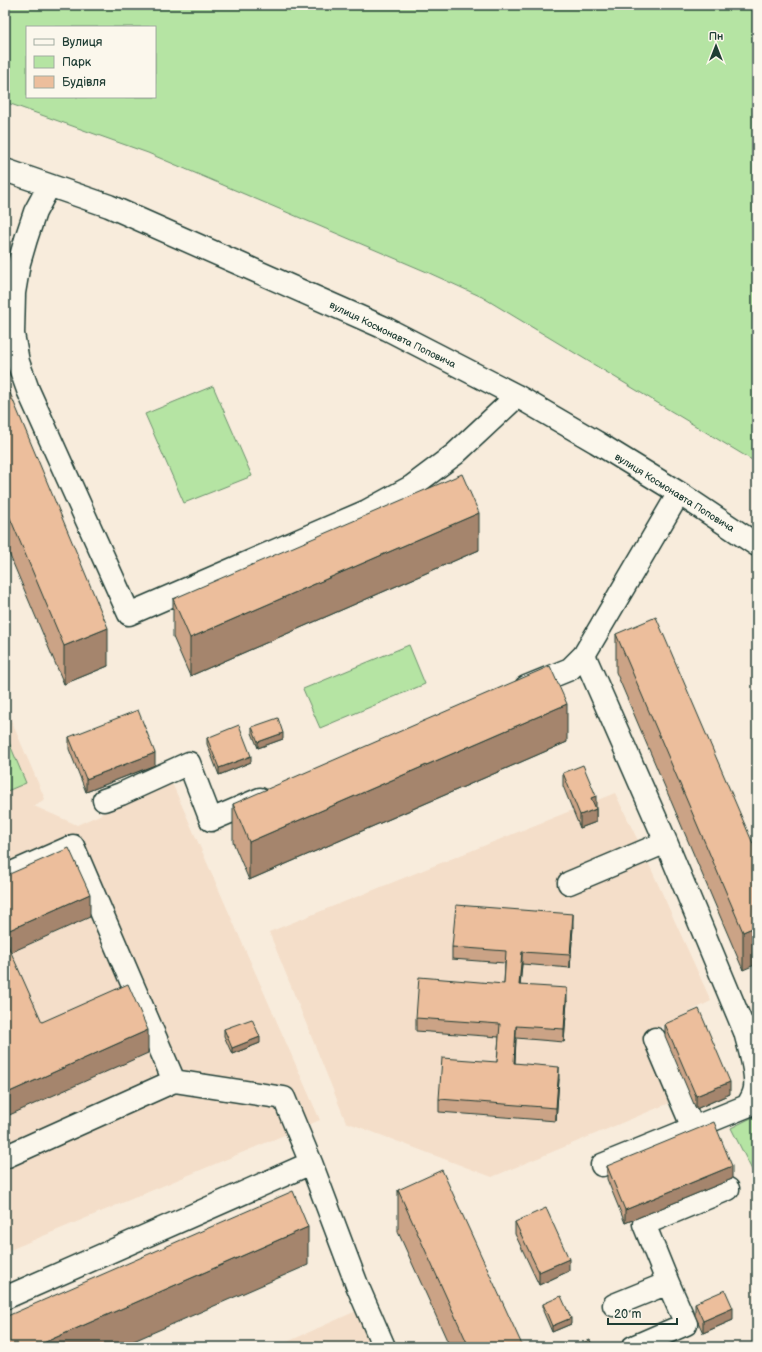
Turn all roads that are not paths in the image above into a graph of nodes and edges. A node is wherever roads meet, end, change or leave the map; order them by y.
1 (5, 170) edge
2 (49, 186) junction
3 (517, 396) junction
4 (679, 493) junction
5 (757, 545) edge
6 (584, 655) junction
7 (511, 694) edge
8 (277, 792) edge
9 (104, 800) dead end
10 (666, 842) junction
11 (5, 876) edge
12 (569, 883) dead end
13 (751, 1029) edge
14 (654, 1039) dead end
15 (174, 1081) junction
16 (693, 1128) junction
17 (5, 1157) edge
18 (311, 1163) junction
19 (602, 1165) dead end
20 (728, 1189) dead end
21 (668, 1283) junction
22 (5, 1298) edge
23 (614, 1305) dead end
24 (384, 1347) edge
25 (633, 1347) edge

1 - 2 street, вулиця Космонавта Поповича
2 - 3 street, вулиця Космонавта Поповича
2 - 3 street
3 - 4 street, вулиця Космонавта Поповича
4 - 5 street, вулиця Космонавта Поповича
4 - 6 street
6 - 7 street
6 - 10 street
8 - 9 street
10 - 12 street
10 - 13 street
11 - 15 street
13 - 16 street
14 - 16 street
15 - 17 street
15 - 18 street
16 - 19 street
18 - 22 street
18 - 24 street
20 - 21 street
21 - 23 street
21 - 25 street

